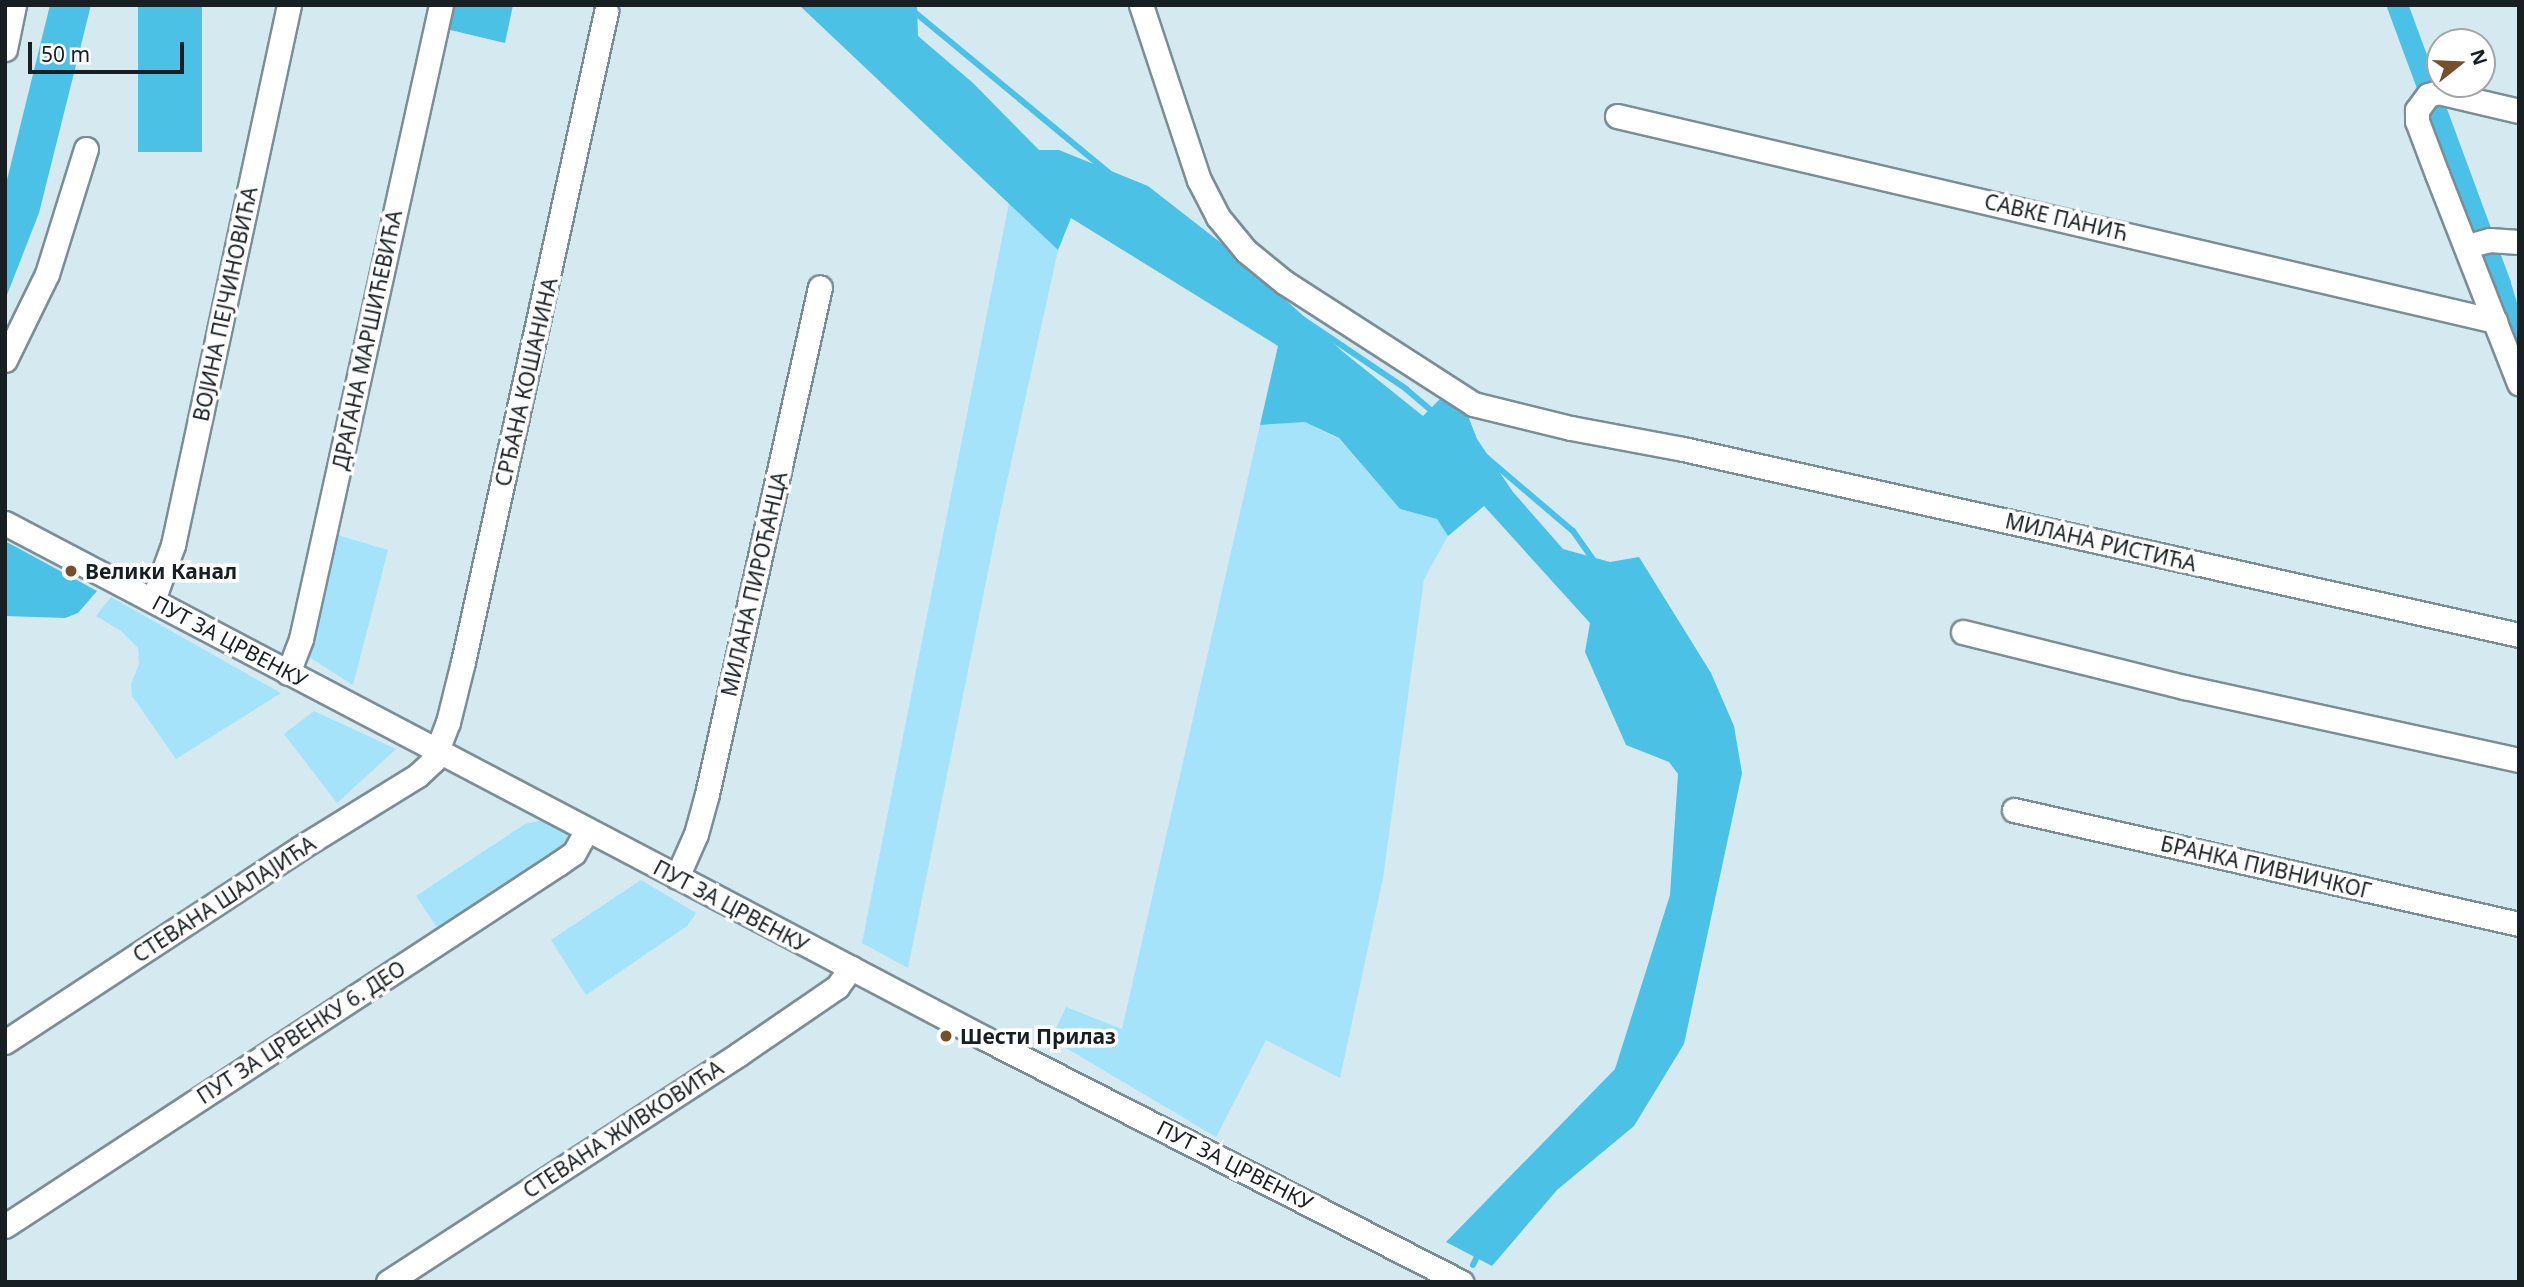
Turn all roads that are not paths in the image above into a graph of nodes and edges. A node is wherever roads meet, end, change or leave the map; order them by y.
1 (15, 5) edge
2 (289, 5) edge
3 (441, 5) edge
4 (1141, 5) edge
5 (606, 12) dead end
6 (5, 49) edge
7 (2519, 111) edge
8 (1617, 116) dead end
9 (86, 149) dead end
10 (2519, 242) edge
11 (2467, 246) junction
12 (820, 287) dead end
13 (2495, 321) junction
14 (2511, 341) edge
15 (5, 360) edge
16 (2519, 383) edge
17 (5, 523) edge
18 (153, 600) junction
19 (1963, 632) dead end
20 (2519, 635) edge
21 (288, 673) junction
22 (438, 751) junction
23 (2519, 760) edge
24 (2014, 810) dead end
25 (587, 830) junction
26 (677, 877) junction
27 (2519, 924) edge
28 (851, 968) junction
29 (5, 1042) edge
30 (5, 1226) edge
31 (388, 1282) edge
32 (1461, 1282) edge

1 - 6 street
2 - 18 street, ВОЈИНА ПЕЈЧИНОВИЋА
3 - 21 street, ДРАГАНА МАРШИЋЕВИЋА
4 - 20 street, МИЛАНА РИСТИЋА
5 - 22 street, СРЂАНА КОШАНИНА
7 - 11 street
8 - 13 street, САВКЕ ПАНИЋ
9 - 15 street
10 - 11 street
11 - 13 street
12 - 26 street, МИЛАНА ПИРОЋАНЦА
13 - 14 street
14 - 16 street
17 - 18 street, ПУТ ЗА ЦРВЕНКУ
18 - 21 street, ПУТ ЗА ЦРВЕНКУ
19 - 23 street
21 - 22 street, ПУТ ЗА ЦРВЕНКУ
22 - 25 street, ПУТ ЗА ЦРВЕНКУ
22 - 29 street, СТЕВАНА ШАЛАЈИЋА
24 - 27 street, БРАНКА ПИВНИЧКОГ
25 - 26 street, ПУТ ЗА ЦРВЕНКУ
25 - 30 street, ПУТ ЗА ЦРВЕНКУ 6. ДЕО
26 - 28 street, ПУТ ЗА ЦРВЕНКУ
28 - 31 street, СТЕВАНА ЖИВКОВИЋА
28 - 32 street, ПУТ ЗА ЦРВЕНКУ

